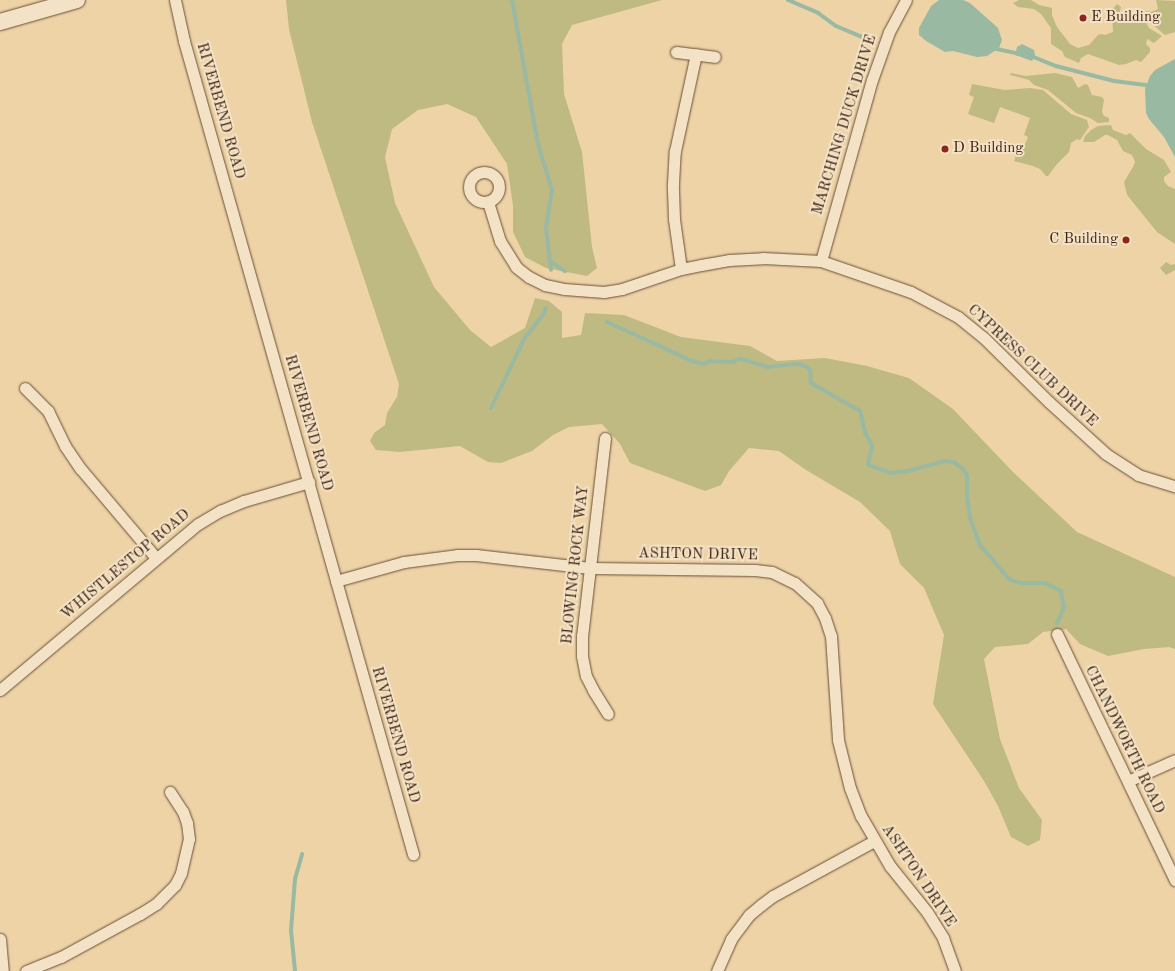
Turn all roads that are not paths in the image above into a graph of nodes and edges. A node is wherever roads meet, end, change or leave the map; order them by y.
1 (175, 0) edge
2 (906, 0) edge
3 (67, 1) edge
4 (0, 22) edge
5 (676, 52) dead end
6 (696, 54) junction
7 (715, 56) dead end
8 (488, 202) dead end
9 (821, 261) junction
10 (681, 269) junction
11 (25, 388) dead end
12 (605, 438) dead end
13 (309, 482) junction
14 (1175, 486) edge
15 (156, 558) junction
16 (590, 568) junction
17 (336, 581) junction
18 (1057, 634) dead end
19 (0, 690) edge
20 (608, 714) dead end
21 (1175, 760) edge
22 (1128, 781) junction
23 (170, 792) dead end
24 (874, 841) junction
25 (413, 854) dead end
26 (1175, 880) edge
27 (0, 939) edge
28 (3, 971) edge
29 (26, 971) edge
30 (717, 971) edge
31 (955, 971) edge

1 - 13 street, RIVERBEND ROAD
2 - 9 street, MARCHING DUCK DRIVE
3 - 4 main road
5 - 6 street
6 - 7 street
6 - 10 street
8 - 10 street, CYPRESS CLUB DRIVE
9 - 10 street, CYPRESS CLUB DRIVE
9 - 14 street, CYPRESS CLUB DRIVE
11 - 15 street
12 - 16 street, BLOWING ROCK WAY
13 - 15 street, WHISTLESTOP ROAD
13 - 17 street, RIVERBEND ROAD
15 - 19 street, WHISTLESTOP ROAD
16 - 17 street, ASHTON DRIVE
16 - 20 street, BLOWING ROCK WAY
16 - 24 street, ASHTON DRIVE
17 - 25 street, RIVERBEND ROAD
18 - 22 street, CHANDWORTH ROAD
21 - 22 street
22 - 26 street, CHANDWORTH ROAD
23 - 29 street
24 - 30 street
24 - 31 street, ASHTON DRIVE
27 - 28 street

